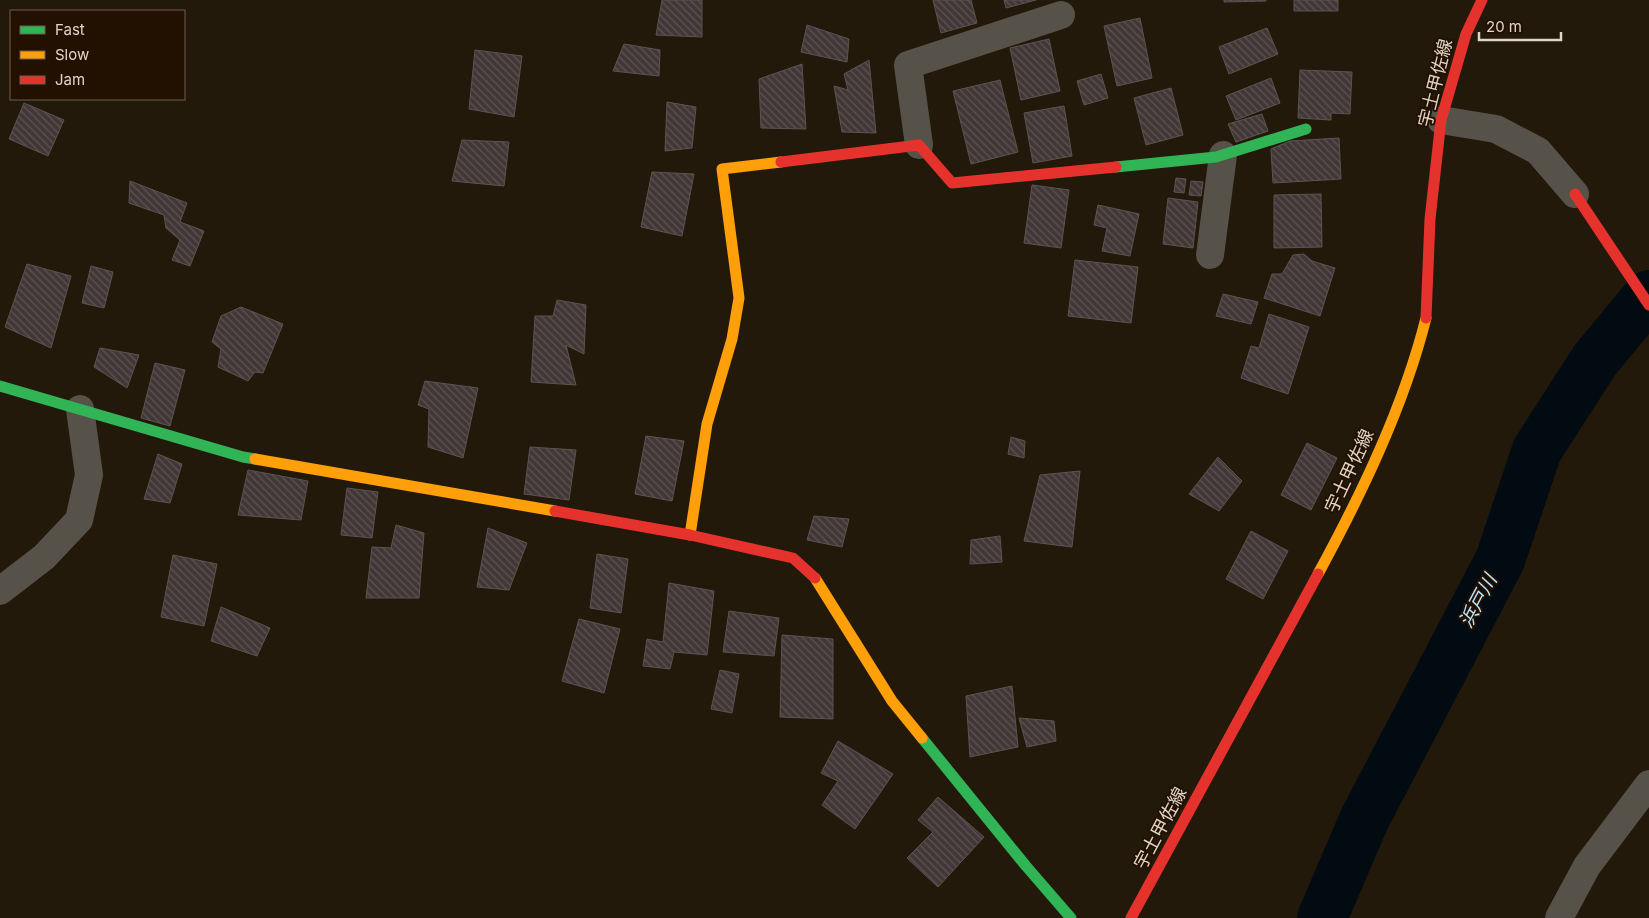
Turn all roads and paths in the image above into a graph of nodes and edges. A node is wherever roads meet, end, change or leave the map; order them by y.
1 (1482, 0) edge
2 (1061, 14) dead end
3 (1441, 120) junction
4 (1306, 129) dead end
5 (919, 145) junction
6 (1223, 155) junction
7 (1575, 194) joint
8 (1210, 255) dead end
9 (1649, 305) edge
10 (0, 386) edge
11 (80, 409) junction
12 (690, 535) junction
13 (0, 591) edge
14 (1649, 784) edge
15 (1070, 918) edge
16 (1130, 918) edge
17 (1559, 918) edge

1 - 3 street, 宇土甲佐線
2 - 5 street
3 - 7 street
3 - 16 street, 宇土甲佐線
4 - 6 street
5 - 6 street
5 - 12 street
6 - 8 street
7 - 9 street
10 - 11 street
11 - 12 street
11 - 13 street
12 - 15 street
14 - 17 street

